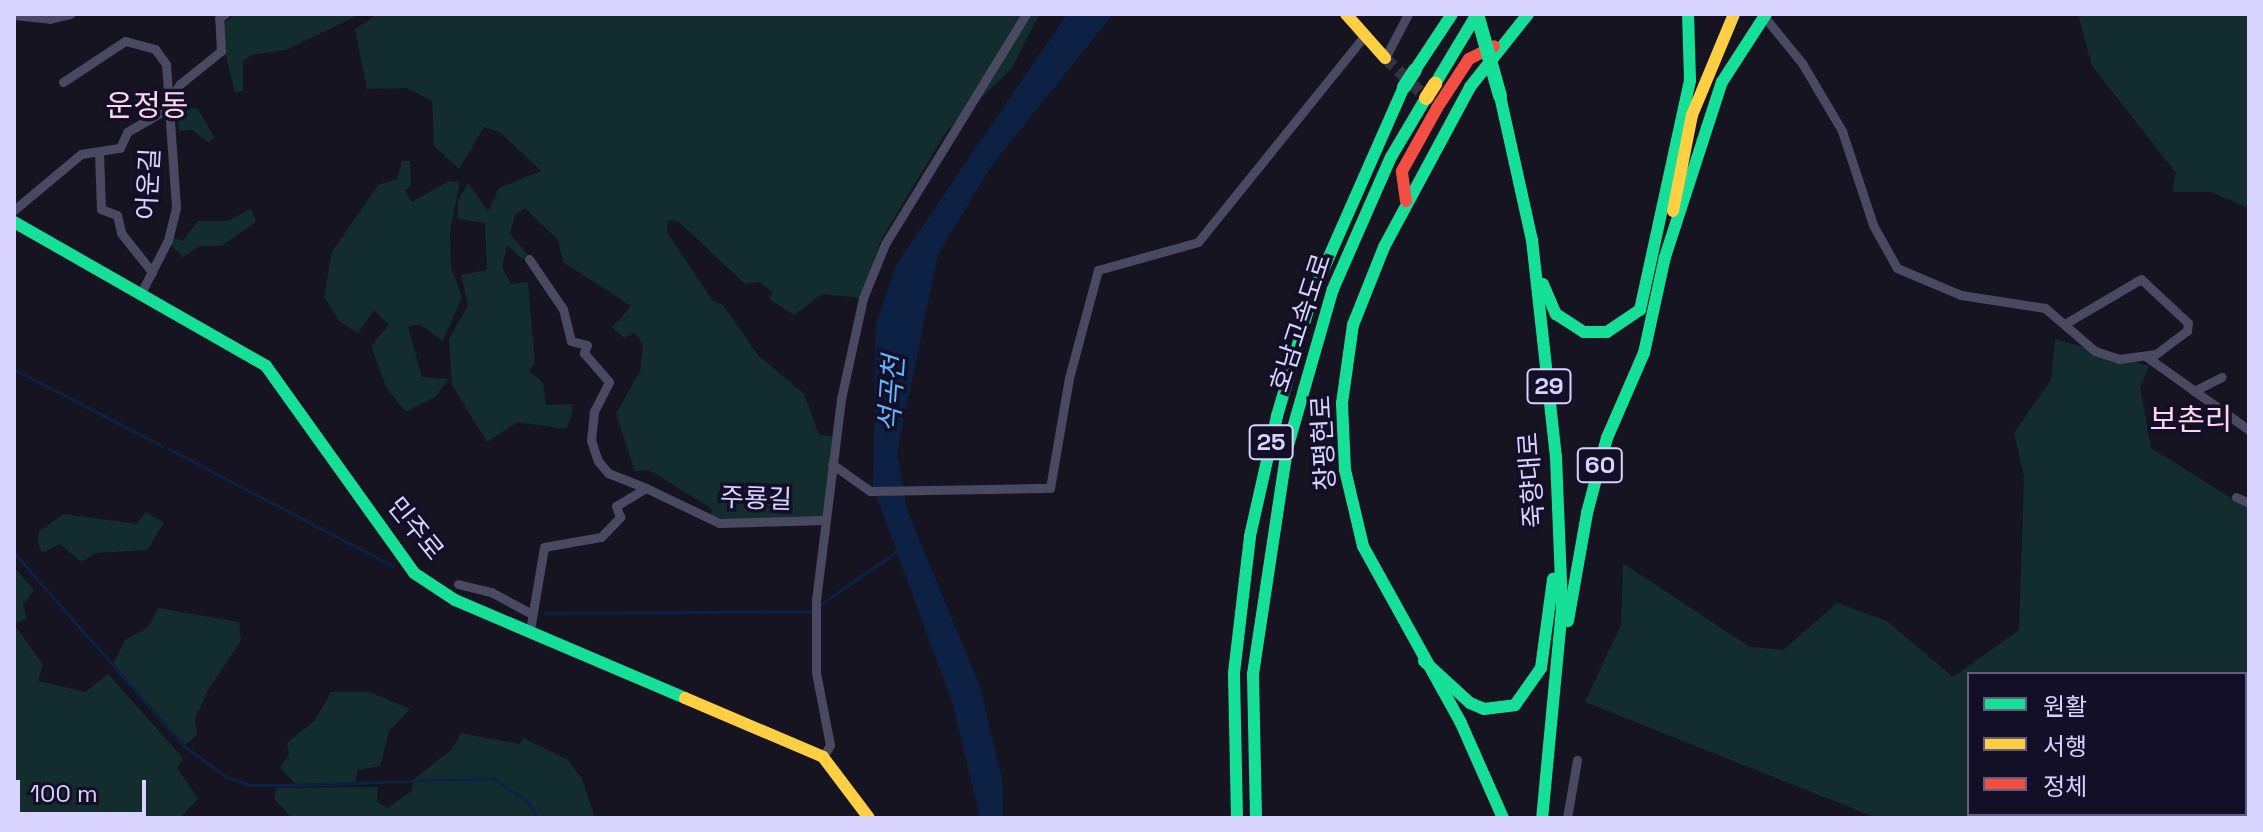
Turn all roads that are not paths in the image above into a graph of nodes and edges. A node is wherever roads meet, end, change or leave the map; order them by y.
1 (70, 14) edge
2 (225, 14) edge
3 (1026, 14) edge
4 (1346, 14) edge
5 (1408, 14) edge
6 (1452, 14) edge
7 (1528, 14) edge
8 (1688, 14) edge
9 (1734, 14) edge
10 (1765, 14) edge
11 (14, 15) edge
12 (1476, 18) edge
13 (1365, 35) junction
14 (1385, 58) joint
15 (63, 82) dead end
16 (172, 95) junction
17 (99, 152) junction
18 (14, 210) edge
19 (14, 222) edge
20 (1532, 240) junction
21 (1665, 257) junction
22 (529, 259) dead end
23 (152, 272) junction
24 (141, 293) junction
25 (2066, 323) junction
26 (2147, 357) junction
27 (2222, 377) dead end
28 (2194, 391) junction
29 (2249, 430) edge
30 (832, 464) junction
31 (646, 488) junction
32 (2236, 497) dead end
33 (2249, 503) edge
34 (825, 520) junction
35 (1559, 531) junction
36 (458, 584) dead end
37 (532, 614) junction
38 (530, 630) junction
39 (1424, 661) junction
40 (1558, 680) junction
41 (823, 757) junction
42 (1577, 760) dead end
43 (869, 818) edge
44 (1237, 818) edge
45 (1256, 818) edge
46 (1503, 818) edge
47 (1542, 818) edge
48 (1567, 818) edge

1 - 11 street
2 - 16 street
3 - 30 street
4 - 13 main road
5 - 14 street
6 - 44 main road, 호남고속도로 / 25, bridge
7 - 39 main road, 창평현로
8 - 20 main road
9 - 21 main road, 60
10 - 21 main road
10 - 25 street
12 - 20 main road, 죽향대로 / 29, bridge
12 - 45 main road, 호남고속도로 / 25, bridge
13 - 14 main road
13 - 30 street
15 - 16 street, 어운길
16 - 17 street
16 - 23 street, 어운길
17 - 18 street
17 - 23 street, 어운길
19 - 24 main road, 민주로
20 - 35 main road, 죽향대로 / 29
21 - 40 main road, 60
22 - 31 street, 주룡길
23 - 24 street, 어운길
24 - 38 main road, 민주로
25 - 26 street
25 - 26 street
26 - 28 street
27 - 28 street
28 - 29 street
30 - 34 street
31 - 34 street, 주룡길
31 - 37 street
32 - 33 street
34 - 41 street
35 - 39 main road
35 - 40 main road, 죽향대로 / 29
36 - 37 street
37 - 38 street
38 - 41 main road, 민주로
39 - 46 main road, 창평현로
40 - 47 main road, 죽향대로 / 29
41 - 43 main road, 민주로
42 - 48 street

